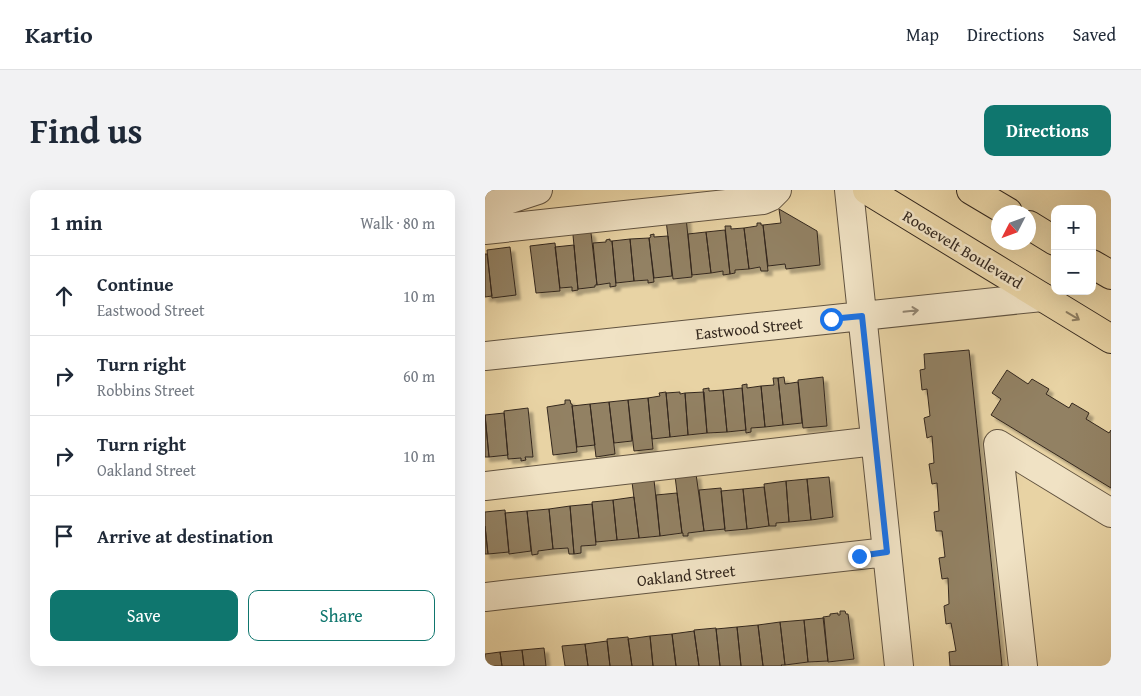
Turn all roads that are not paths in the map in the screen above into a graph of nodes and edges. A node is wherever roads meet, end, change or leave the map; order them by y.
1 (538, 190) edge
2 (777, 190) edge
3 (849, 190) edge
4 (867, 190) edge
5 (971, 190) edge
6 (485, 202) edge
7 (996, 205) edge
8 (1036, 229) edge
9 (485, 230) edge
10 (1051, 239) edge
11 (1096, 266) edge
12 (1111, 275) edge
13 (1042, 297) junction
14 (862, 316) junction
15 (1111, 339) edge
16 (485, 356) edge
17 (875, 442) junction
18 (485, 486) edge
19 (1111, 514) edge
20 (887, 552) junction
21 (485, 597) edge
22 (899, 666) edge
23 (1023, 666) edge

1 - 6 street
2 - 9 street
3 - 14 street
4 - 13 highway, Roosevelt Boulevard
5 - 7 highway
8 - 10 highway
11 - 12 highway
14 -> 13 street, Eastwood Street
13 -> 15 highway, Roosevelt Boulevard
14 - 16 street, Eastwood Street
14 - 17 street
17 - 18 street
17 - 20 street
19 - 23 street
20 - 21 street, Oakland Street
20 - 22 street

